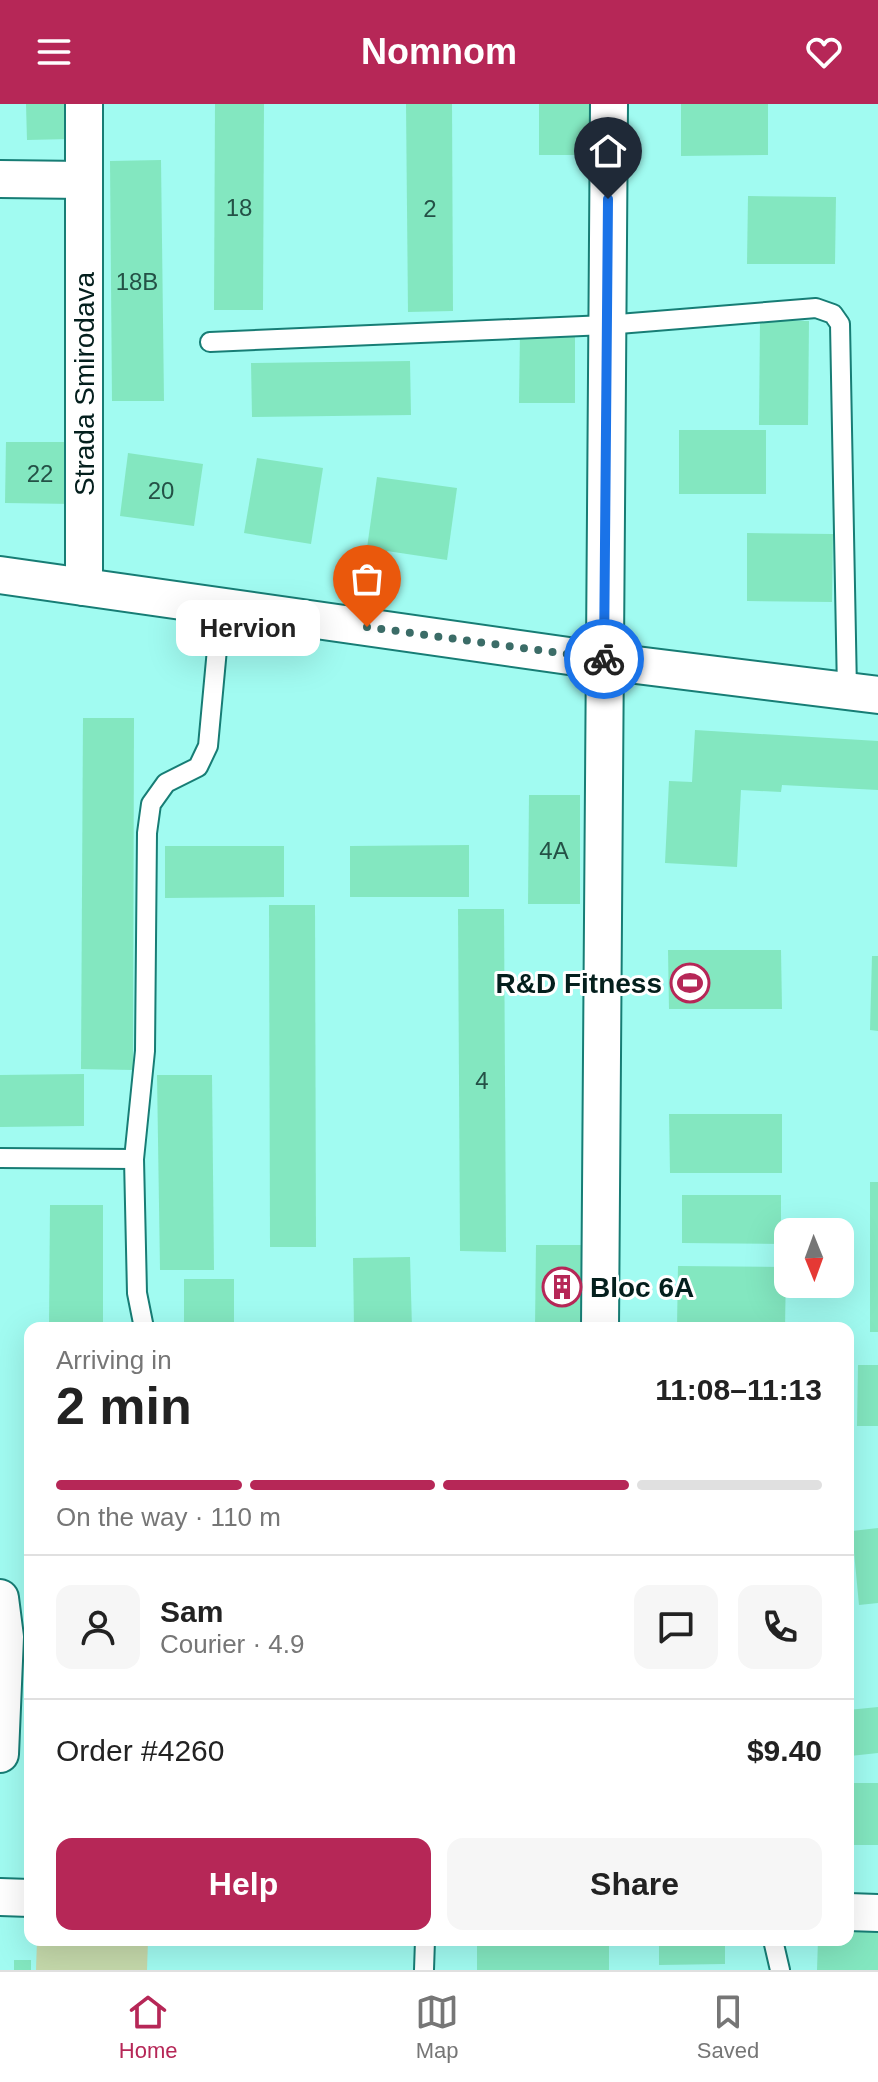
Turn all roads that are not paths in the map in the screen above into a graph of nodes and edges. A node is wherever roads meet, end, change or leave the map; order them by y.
1 (84, 104) edge
2 (609, 104) edge
3 (0, 179) edge
4 (84, 180) junction
5 (606, 325) junction
6 (210, 342) dead end
7 (0, 575) edge
8 (84, 587) junction
9 (221, 606) junction
10 (604, 661) junction
11 (862, 693) edge
12 (0, 1158) edge
13 (134, 1159) junction
14 (143, 1322) edge
15 (600, 1322) edge
16 (0, 1598) edge
17 (0, 1754) edge
18 (0, 1897) edge
19 (24, 1898) edge
20 (854, 1912) edge
21 (878, 1913) edge
22 (425, 1946) edge
23 (774, 1946) edge
24 (424, 1970) edge
25 (780, 1970) edge

1 - 4 street, Strada Smirodava
2 - 5 street
3 - 4 street
4 - 8 street, Strada Smirodava
5 - 6 lane
5 - 10 street
5 - 11 lane
7 - 8 street
8 - 9 street
9 - 10 street
9 - 13 lane
10 - 11 street
10 - 15 street
12 - 13 lane
13 - 14 lane
16 - 17 street
18 - 19 street
20 - 21 street
22 - 24 lane
23 - 25 lane

